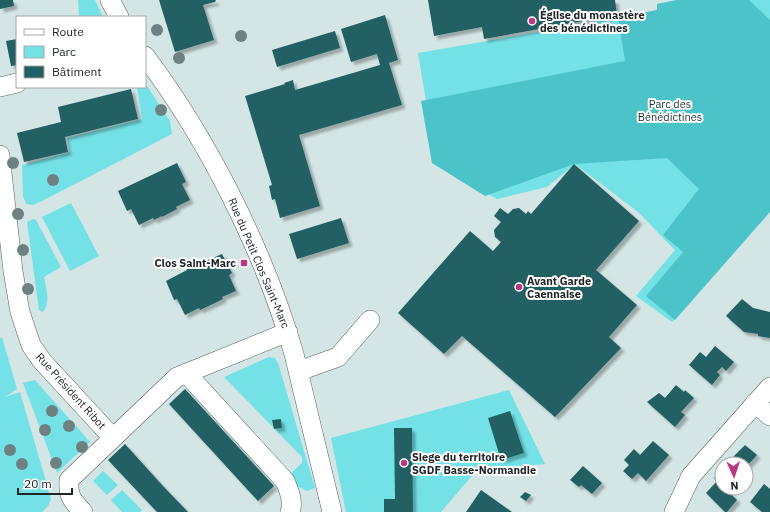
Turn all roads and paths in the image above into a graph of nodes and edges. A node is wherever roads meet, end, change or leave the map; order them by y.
1 (110, 0) edge
2 (118, 16) edge
3 (146, 57) edge
4 (16, 83) edge
5 (0, 87) edge
6 (0, 155) edge
7 (370, 320) dead end
8 (288, 332) junction
9 (298, 370) junction
10 (186, 373) junction
11 (770, 386) edge
12 (755, 403) junction
13 (770, 416) edge
14 (113, 438) junction
15 (83, 512) edge
16 (290, 512) edge
17 (332, 512) edge
18 (674, 512) edge

1 - 2 street
3 - 8 street, Rue du Petit Clos Saint-Marc
4 - 5 street
6 - 14 street, Rue Président Ribot
7 - 9 street
8 - 9 street, Rue du Petit Clos Saint-Marc
8 - 10 street, Rue Président Ribot
9 - 17 street, Rue du Petit Clos Saint-Marc
10 - 14 street, Rue Président Ribot
10 - 16 street
11 - 12 street
12 - 13 street
12 - 18 street
14 - 15 street, Rue Président Ribot

